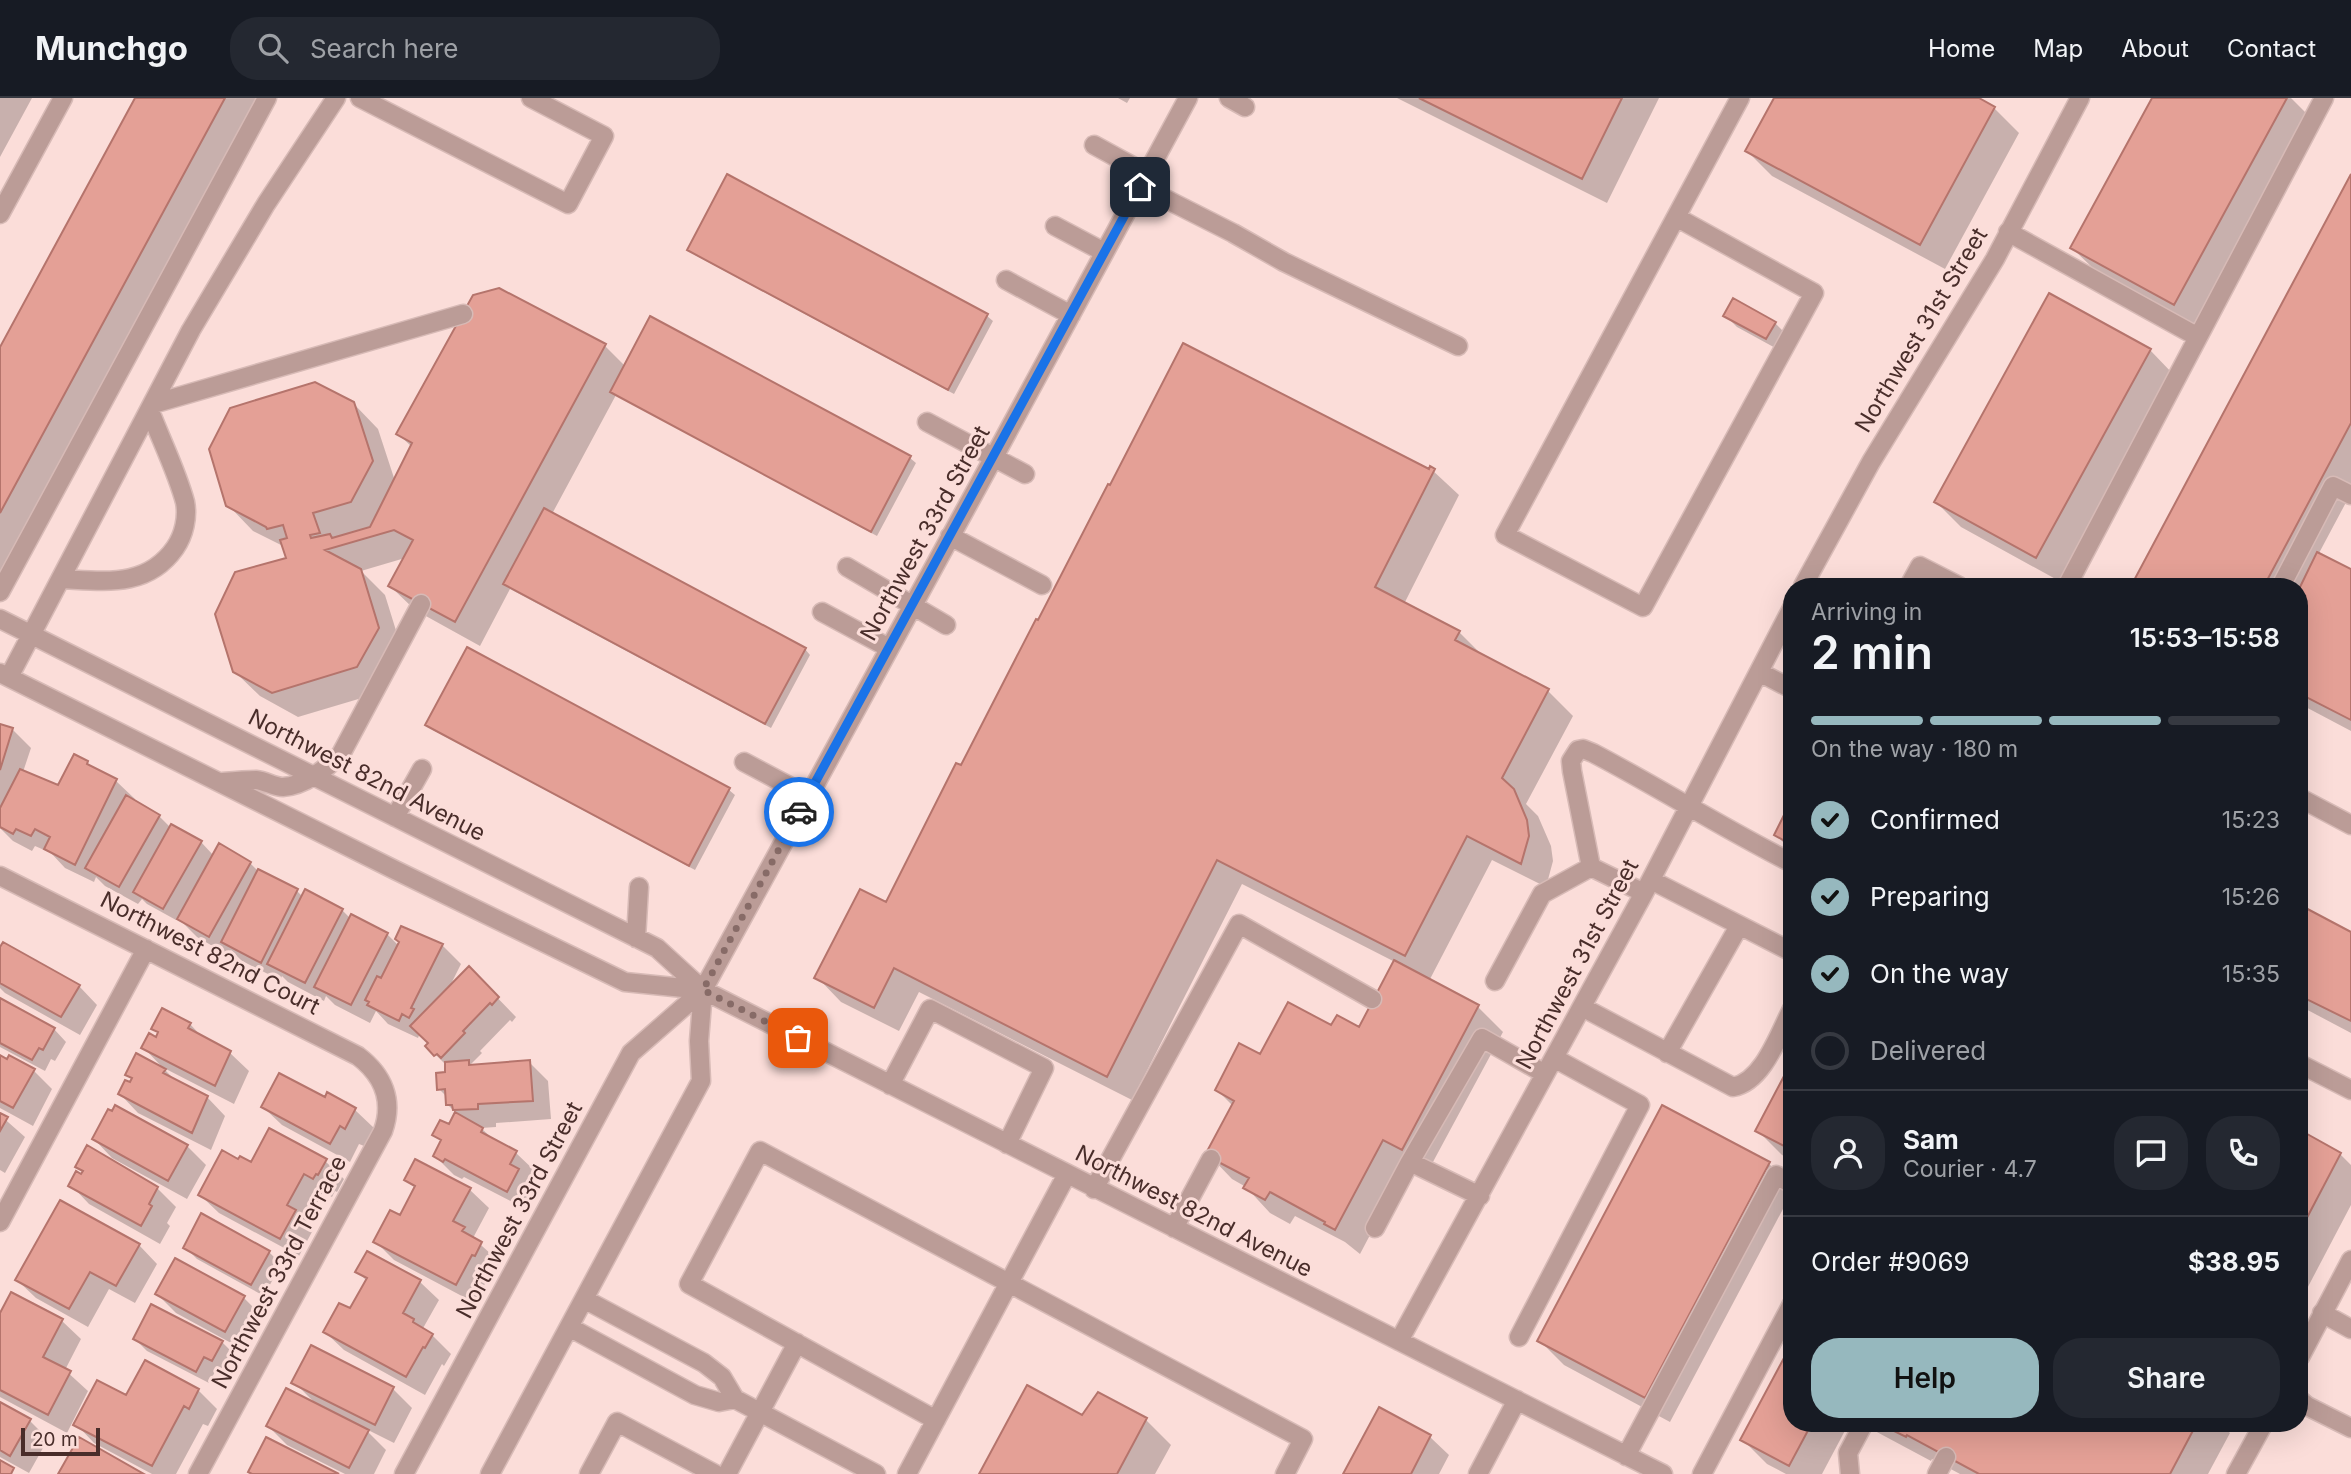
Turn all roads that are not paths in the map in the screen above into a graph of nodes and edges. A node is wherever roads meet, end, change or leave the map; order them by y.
1 (63, 98) edge
2 (267, 98) edge
3 (336, 98) edge
4 (360, 98) edge
5 (531, 98) edge
6 (1188, 98) edge
7 (1229, 98) edge
8 (1740, 98) edge
9 (2080, 98) edge
10 (2324, 98) edge
11 (1245, 107) dead end
12 (1094, 145) dead end
13 (1143, 180) junction
14 (0, 214) edge
15 (1676, 217) junction
16 (1055, 226) dead end
17 (2008, 232) junction
18 (1104, 252) junction
19 (1006, 280) dead end
20 (463, 314) dead end
21 (1071, 315) junction
22 (2198, 337) junction
23 (1458, 346) dead end
24 (151, 408) junction
25 (927, 422) dead end
26 (994, 457) junction
27 (1025, 474) dead end
28 (2351, 495) edge
29 (950, 536) junction
30 (847, 567) dead end
31 (1807, 578) edge
32 (1913, 578) edge
33 (1943, 578) edge
34 (2071, 578) edge
35 (2285, 578) edge
36 (61, 579) junction
37 (1042, 585) dead end
38 (0, 592) edge
39 (421, 604) dead end
40 (912, 605) junction
41 (822, 612) dead end
42 (0, 619) edge
43 (946, 625) dead end
44 (1783, 625) edge
45 (32, 634) junction
46 (889, 648) junction
47 (1759, 672) junction
48 (4, 675) edge
49 (1783, 684) edge
50 (744, 762) dead end
51 (422, 769) dead end
52 (313, 775) junction
53 (219, 782) junction
54 (808, 796) junction
55 (2308, 802) edge
56 (1690, 806) junction
57 (395, 817) junction
58 (2351, 825) edge
59 (1783, 858) edge
60 (1591, 867) junction
61 (0, 876) edge
62 (1647, 886) junction
63 (639, 887) dead end
64 (1739, 926) junction
65 (636, 937) junction
66 (146, 948) junction
67 (1783, 948) edge
68 (1495, 981) dead end
69 (703, 990) junction
70 (1373, 999) dead end
71 (1582, 1007) junction
72 (1783, 1026) edge
73 (1667, 1054) junction
74 (1550, 1066) junction
75 (2308, 1068) edge
76 (890, 1085) junction
77 (386, 1089) joint
78 (2351, 1090) edge
79 (1007, 1144) junction
80 (1211, 1159) dead end
81 (1410, 1161) junction
82 (1066, 1174) junction
83 (1783, 1179) edge
84 (1094, 1188) junction
85 (1480, 1196) junction
86 (0, 1222) edge
87 (1174, 1228) junction
88 (1375, 1228) dead end
89 (2351, 1259) edge
90 (1009, 1284) junction
91 (584, 1300) junction
92 (2322, 1313) junction
93 (1783, 1321) edge
94 (569, 1326) junction
95 (2351, 1329) edge
96 (1519, 1337) dead end
97 (1399, 1341) junction
98 (2308, 1341) edge
99 (797, 1343) junction
100 (735, 1399) junction
101 (1517, 1400) junction
102 (2308, 1406) edge
103 (760, 1413) junction
104 (936, 1420) junction
105 (2351, 1428) edge
106 (1859, 1432) edge
107 (2259, 1432) edge
108 (1626, 1455) junction
109 (1946, 1457) dead end
110 (198, 1474) edge
111 (404, 1474) edge
112 (489, 1474) edge
113 (589, 1474) edge
114 (715, 1474) edge
115 (727, 1474) edge
116 (876, 1474) edge
117 (907, 1474) edge
118 (1284, 1474) edge
119 (1478, 1474) edge
120 (1663, 1474) edge
121 (1702, 1474) edge
122 (1850, 1474) edge
123 (1937, 1474) edge
124 (2236, 1474) edge

1 - 14 street
2 - 38 street
3 - 24 street
4 - 5 street
6 - 13 street, Northwest 33rd Street
7 - 11 street
8 - 15 street
9 - 17 street, Northwest 31st Street
10 - 22 street
12 - 13 street
13 - 18 street, Northwest 33rd Street
13 - 23 street
15 - 15 street
16 - 18 street
17 - 22 street
17 - 31 street, Northwest 31st Street
18 - 21 street, Northwest 33rd Street
19 - 21 street
20 - 24 street
21 - 26 street, Northwest 33rd Street
22 - 34 street
24 - 36 street
24 - 36 street
25 - 26 street
26 - 27 street
26 - 29 street, Northwest 33rd Street
28 - 35 street
29 - 37 street
29 - 40 street, Northwest 33rd Street
30 - 40 street
32 - 33 street
36 - 45 street
39 - 52 street
40 - 43 street
40 - 46 street, Northwest 33rd Street
41 - 46 street
42 - 45 street, Northwest 82nd Avenue
44 - 47 street, Northwest 31st Street
45 - 48 street
45 - 52 street, Northwest 82nd Avenue
46 - 54 street, Northwest 33rd Street
47 - 49 street
47 - 56 street, Northwest 31st Street
48 - 53 street, Northwest 82nd Avenue
50 - 54 street
51 - 57 street
52 - 53 street
52 - 57 street, Northwest 82nd Avenue
53 - 69 street, Northwest 82nd Avenue
54 - 69 street, Northwest 33rd Street
55 - 58 street
56 - 59 street
56 - 60 street
56 - 62 street, Northwest 31st Street
57 - 65 street, Northwest 82nd Avenue
60 - 62 street
60 - 68 street
61 - 66 street, Northwest 82nd Court
62 - 64 street
62 - 71 street, Northwest 31st Street
63 - 65 street
64 - 67 street
64 - 73 street
65 - 69 street, Northwest 82nd Avenue
66 - 77 street, Northwest 82nd Court
66 - 86 street
69 - 76 street, Northwest 82nd Avenue
69 - 91 street, Northwest 33rd Street
69 - 111 street, Northwest 33rd Street
70 - 84 street
71 - 73 street
71 - 74 street, Northwest 31st Street
72 - 73 street
74 - 81 street
74 - 85 street, Northwest 31st Street
74 - 96 street
75 - 78 street
76 - 79 street, Northwest 82nd Avenue
76 - 79 street
77 - 110 street, Northwest 33rd Terrace
79 - 82 street, Northwest 82nd Avenue
80 - 87 street
81 - 85 street
81 - 88 street
82 - 84 street, Northwest 82nd Avenue
82 - 90 street
83 - 108 street
84 - 87 street, Northwest 82nd Avenue
85 - 97 street, Northwest 31st Street
87 - 97 street, Northwest 82nd Avenue
89 - 92 street
90 - 99 street
90 - 104 street
90 - 118 street
91 - 94 street, Northwest 33rd Street
91 - 100 street
92 - 95 street
92 - 98 street
93 - 121 street
94 - 100 street
94 - 112 street, Northwest 33rd Street
97 - 101 street, Northwest 82nd Avenue
99 - 103 street
99 - 104 street
100 - 103 street
101 - 108 street, Northwest 82nd Avenue
101 - 119 street
102 - 105 street
103 - 115 street
103 - 116 street
104 - 117 street
106 - 122 street
107 - 124 street
108 - 120 street, Northwest 82nd Avenue
109 - 123 street
113 - 114 street

